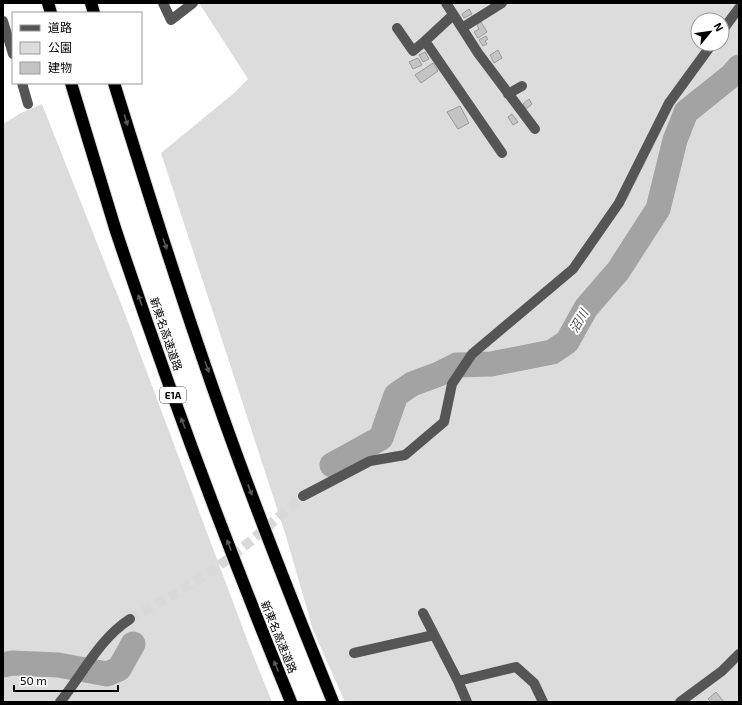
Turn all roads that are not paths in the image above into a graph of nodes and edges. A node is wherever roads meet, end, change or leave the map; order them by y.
1 (163, 3) edge
2 (193, 3) edge
3 (446, 3) edge
4 (502, 3) edge
5 (739, 8) edge
6 (453, 14) junction
7 (730, 20) edge
8 (3, 21) edge
9 (397, 28) dead end
10 (462, 28) junction
11 (425, 41) junction
12 (12, 51) edge
13 (706, 52) edge
14 (22, 84) edge
15 (71, 84) edge
16 (114, 84) edge
17 (522, 86) dead end
18 (508, 94) junction
19 (28, 104) dead end
20 (535, 129) dead end
21 (502, 153) dead end
22 (303, 496) tunnel mouth
23 (423, 613) dead end
24 (130, 620) tunnel mouth
25 (434, 635) junction
26 (354, 653) dead end
27 (739, 654) edge
28 (458, 681) junction
29 (60, 702) edge
30 (291, 702) edge
31 (333, 702) edge
32 (467, 702) edge
33 (543, 702) edge
34 (680, 702) edge

1 - 2 street
3 - 6 street
4 - 10 street
5 - 7 street
6 - 10 street
6 - 11 street
8 - 12 street
9 - 11 street
10 - 18 street
11 - 21 street
13 - 22 street
14 - 19 street
30 -> 15 highway, 新東名高速道路 / E1A
16 -> 31 highway
17 - 18 street
18 - 20 street
23 - 25 street
24 - 29 street
25 - 26 street
25 - 28 street
27 - 34 street
28 - 32 street
28 - 33 street

